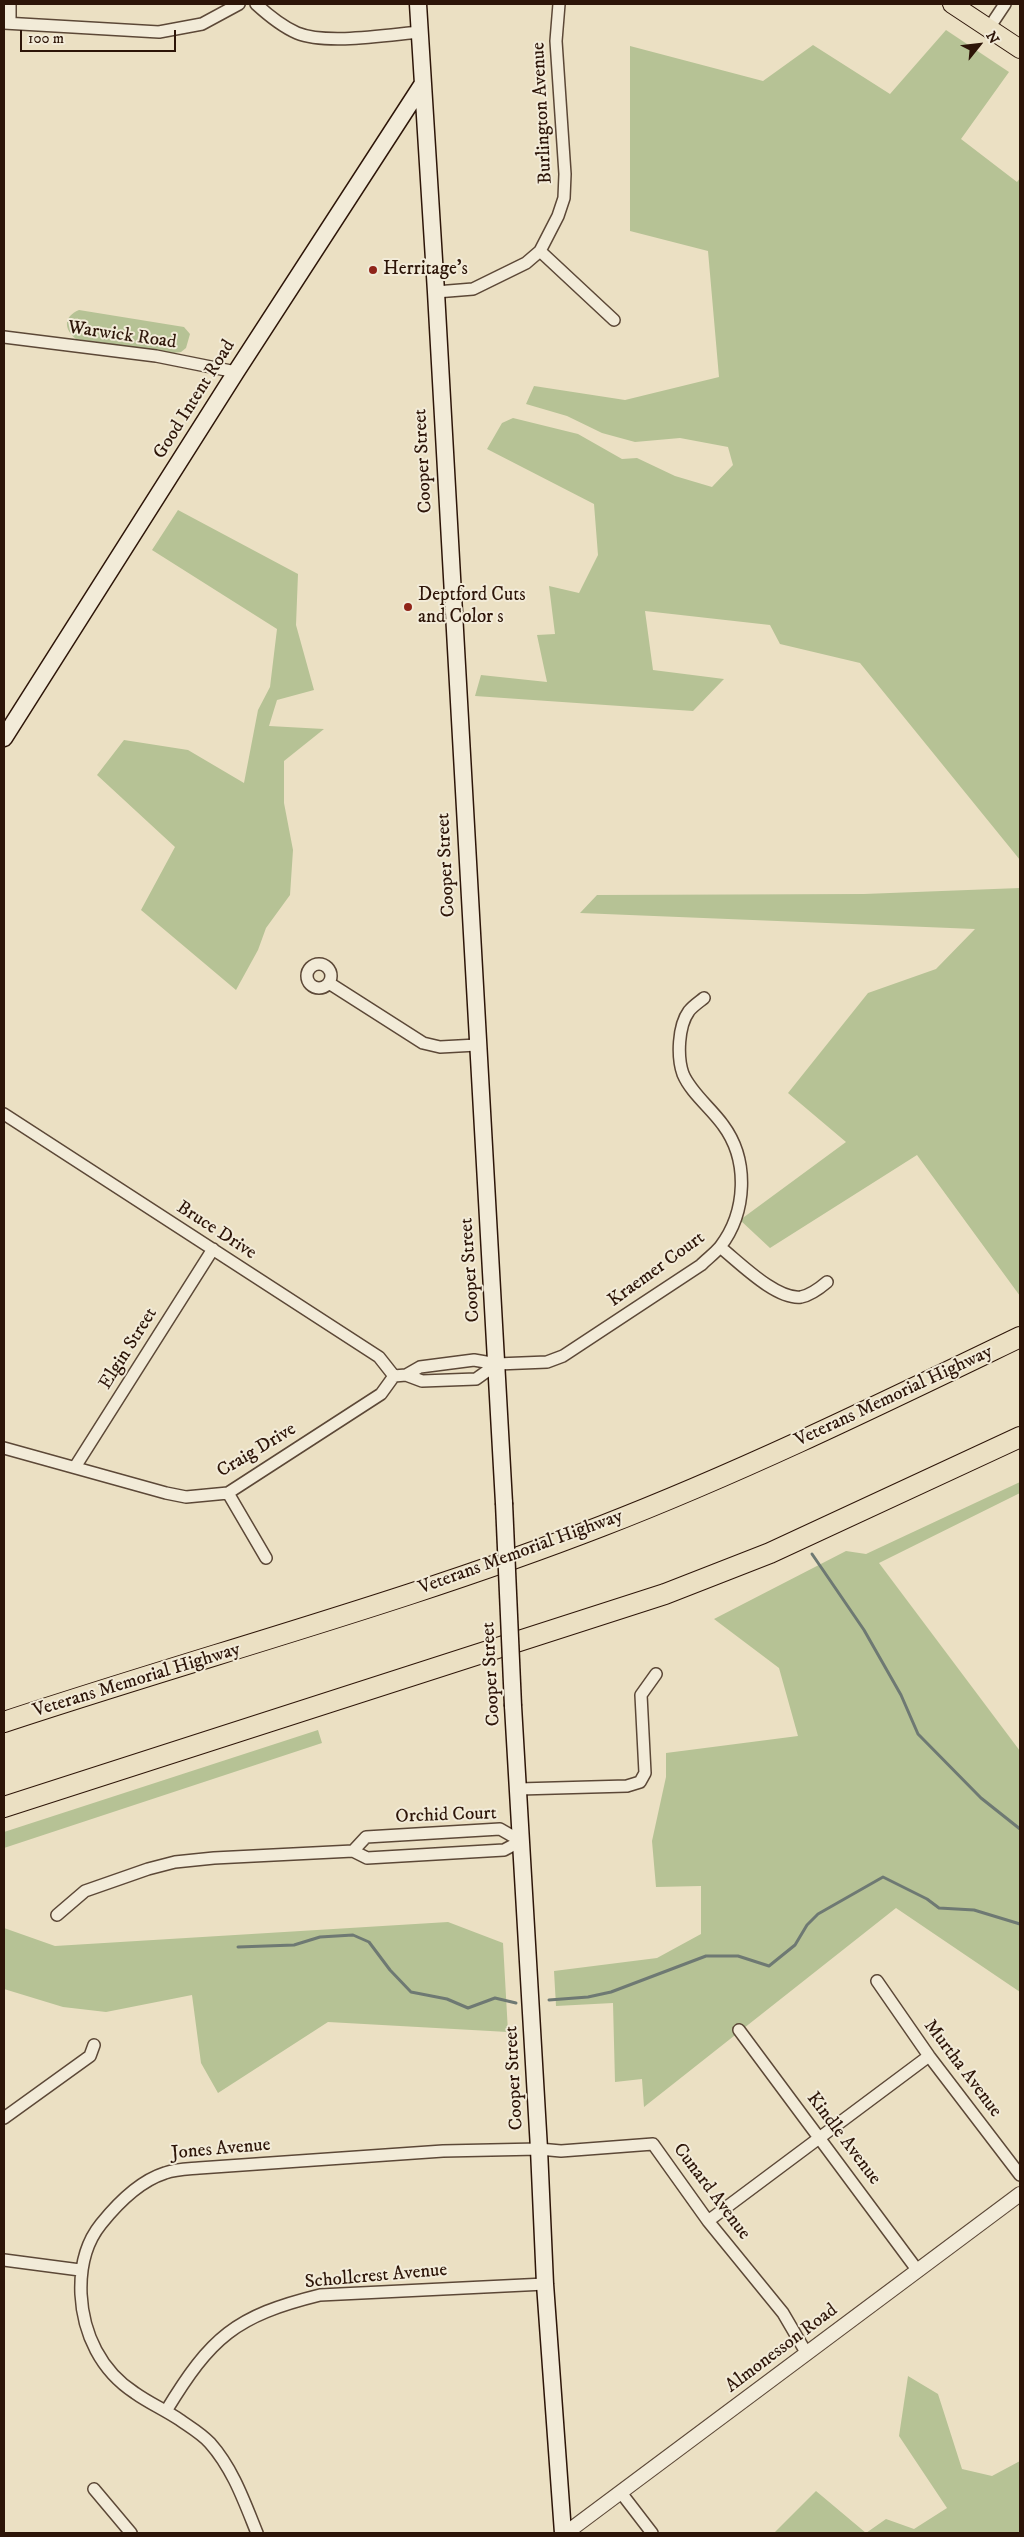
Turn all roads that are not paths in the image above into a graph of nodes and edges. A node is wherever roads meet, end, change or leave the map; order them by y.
1 (10, 4) edge
2 (239, 4) edge
3 (256, 4) edge
4 (418, 4) edge
5 (559, 4) edge
6 (952, 4) edge
7 (1005, 4) edge
8 (7, 23) edge
9 (989, 28) junction
10 (420, 32) junction
11 (1020, 49) edge
12 (422, 85) junction
13 (540, 251) junction
14 (436, 292) junction
15 (614, 320) dead end
16 (4, 337) edge
17 (236, 372) junction
18 (4, 738) edge
19 (329, 983) dead end
20 (704, 998) dead end
21 (477, 1045) junction
22 (4, 1114) edge
23 (720, 1246) junction
24 (213, 1249) junction
25 (828, 1282) dead end
26 (1020, 1337) edge
27 (497, 1364) junction
28 (406, 1375) junction
29 (394, 1376) junction
30 (1020, 1437) edge
31 (4, 1448) edge
32 (75, 1467) junction
33 (228, 1493) junction
34 (266, 1558) dead end
35 (656, 1674) dead end
36 (4, 1722) edge
37 (519, 1790) junction
38 (4, 1808) edge
39 (521, 1841) junction
40 (353, 1851) junction
41 (57, 1915) dead end
42 (877, 1981) dead end
43 (739, 2030) dead end
44 (94, 2045) dead end
45 (929, 2056) junction
46 (4, 2118) edge
47 (820, 2137) junction
48 (539, 2149) junction
49 (1020, 2175) edge
50 (1020, 2194) edge
51 (708, 2220) junction
52 (4, 2260) edge
53 (80, 2270) junction
54 (918, 2271) junction
55 (545, 2284) junction
56 (807, 2354) junction
57 (166, 2411) junction
58 (94, 2489) dead end
59 (622, 2494) junction
60 (131, 2533) edge
61 (257, 2533) edge
62 (564, 2533) edge
63 (652, 2533) edge

1 - 8 street
2 - 8 street
3 - 10 street
4 - 10 main road, Cooper Street
5 - 13 street, Burlington Avenue
6 - 9 main road
7 - 9 street
9 - 11 main road
10 - 12 main road, Cooper Street
12 - 14 main road, Cooper Street
12 - 17 main road, Good Intent Road
13 - 14 street, Burlington Avenue
13 - 15 street
14 - 21 main road, Cooper Street
16 - 17 street, Warwick Road
17 - 18 main road, Good Intent Road
19 - 21 street
20 - 23 street, Kraemer Court
21 - 27 main road, Cooper Street
22 - 24 street, Bruce Drive
23 - 25 street
23 - 27 street, Kraemer Court
24 - 29 street, Bruce Drive
24 - 32 street, Elgin Street
26 - 36 highway, Veterans Memorial Highway
27 - 28 street
27 - 28 street
27 - 37 main road, Cooper Street, bridge
28 - 29 street
29 - 33 street, Craig Drive
30 - 38 highway
31 - 32 street, Craig Drive
32 - 33 street, Craig Drive
33 - 34 street
35 - 37 street
37 - 39 main road, Cooper Street
39 - 40 street, Orchid Court
39 - 40 street, Orchid Court
39 - 48 main road, Cooper Street
40 - 41 street, Orchid Court
42 - 45 street, Murtha Avenue
43 - 47 street, Kindle Avenue
44 - 46 street
45 - 47 street
45 - 49 street, Murtha Avenue
47 - 51 street
47 - 54 street, Kindle Avenue
48 - 51 street, Cunard Avenue
48 - 53 street, Jones Avenue
48 - 55 main road, Cooper Street
50 - 54 street, Almonesson Road
51 - 56 street, Cunard Avenue
52 - 53 street
53 - 57 street, Jones Avenue
54 - 56 street, Almonesson Road
55 - 57 street, Schollcrest Avenue
55 - 62 main road, Cooper Street
56 - 59 street, Almonesson Road
57 - 61 street, Jones Avenue
58 - 60 street
59 - 62 street, Almonesson Road
59 - 63 street

